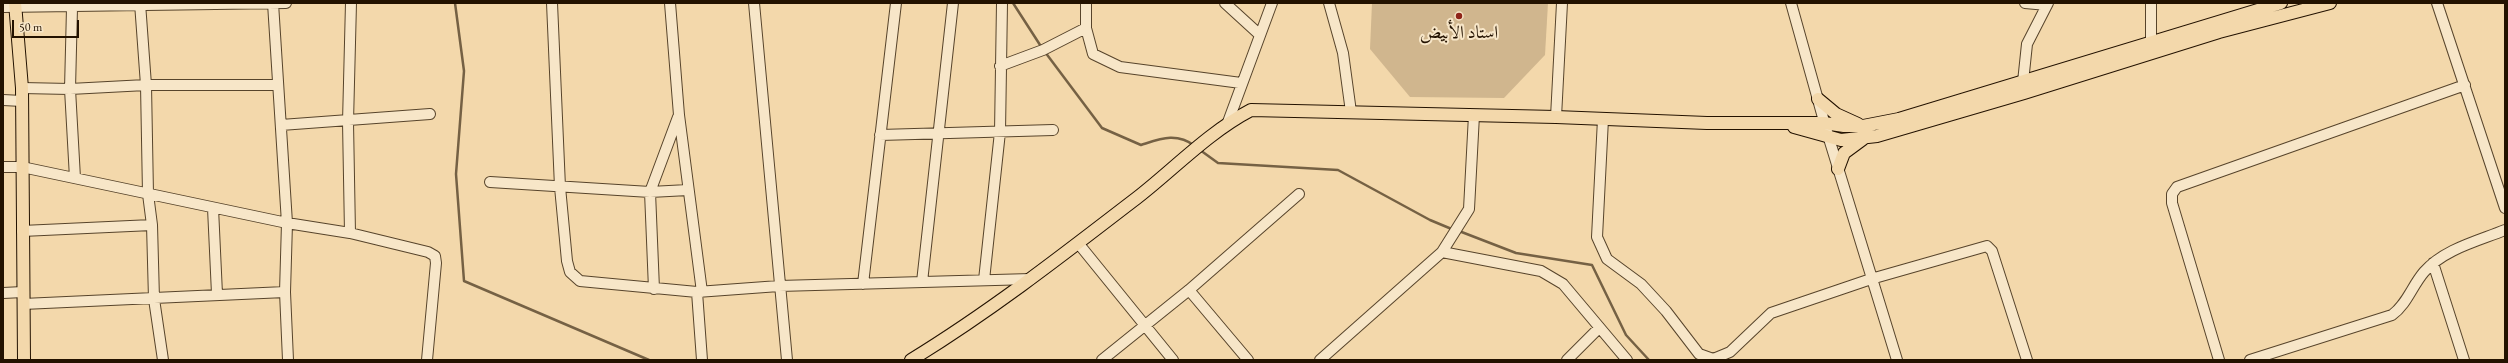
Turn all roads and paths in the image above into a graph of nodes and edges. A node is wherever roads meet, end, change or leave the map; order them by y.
1 (273, 3) edge
2 (286, 3) edge
3 (351, 3) edge
4 (552, 3) edge
5 (670, 3) edge
6 (754, 3) edge
7 (896, 3) edge
8 (953, 3) edge
9 (1002, 3) edge
10 (1086, 3) edge
11 (1226, 3) edge
12 (1272, 3) edge
13 (1329, 3) edge
14 (1562, 3) edge
15 (1791, 3) edge
16 (2025, 3) edge
17 (2151, 3) edge
18 (2281, 3) edge
19 (2330, 3) edge
20 (2437, 3) edge
21 (140, 4) edge
22 (2048, 4) edge
23 (15, 5) edge
24 (3, 7) edge
25 (72, 8) junction
26 (1086, 28) junction
27 (1260, 35) junction
28 (2151, 48) junction
29 (1000, 66) junction
30 (2022, 82) junction
31 (1241, 83) junction
32 (146, 85) junction
33 (278, 85) junction
34 (2465, 85) junction
35 (22, 88) junction
36 (70, 89) junction
37 (1818, 99) junction
38 (3, 100) edge
39 (22, 101) junction
40 (1351, 112) junction
41 (430, 114) dead end
42 (679, 115) junction
43 (1474, 115) junction
44 (1556, 116) junction
45 (1603, 118) junction
46 (348, 122) junction
47 (1228, 122) junction
48 (1824, 123) junction
49 (1785, 124) junction
50 (281, 125) junction
51 (1863, 126) junction
52 (1054, 130) dead end
53 (1000, 132) junction
54 (938, 134) junction
55 (880, 135) junction
56 (1829, 138) junction
57 (1863, 139) junction
58 (3, 167) edge
59 (22, 167) junction
60 (1838, 169) junction
61 (75, 178) junction
62 (490, 182) dead end
63 (560, 187) junction
64 (688, 190) junction
65 (650, 192) junction
66 (148, 194) junction
67 (1299, 194) dead end
68 (213, 208) junction
69 (2505, 208) edge
70 (287, 223) junction
71 (152, 225) junction
72 (2505, 230) edge
73 (22, 231) junction
74 (350, 233) junction
75 (1078, 243) junction
76 (1442, 252) junction
77 (2433, 263) junction
78 (1031, 279) junction
79 (1871, 279) junction
80 (984, 280) junction
81 (922, 282) junction
82 (863, 284) junction
83 (779, 286) junction
84 (654, 289) junction
85 (1189, 290) junction
86 (285, 292) junction
87 (700, 292) junction
88 (3, 293) edge
89 (217, 294) junction
90 (22, 298) junction
91 (154, 299) junction
92 (1145, 325) junction
93 (1599, 328) junction
94 (24, 360) edge
95 (163, 360) edge
96 (288, 360) edge
97 (427, 360) edge
98 (702, 360) edge
99 (787, 360) edge
100 (911, 360) edge
101 (1102, 360) edge
102 (1174, 360) edge
103 (1248, 360) edge
104 (1320, 360) edge
105 (1567, 360) edge
106 (1627, 360) edge
107 (1898, 360) edge
108 (2027, 360) edge
109 (2219, 360) edge
110 (2250, 360) edge
111 (2464, 360) edge

1 - 2 street
1 - 21 street
1 - 33 street
3 - 46 street
4 - 63 street
5 - 42 street
6 - 83 street
7 - 55 street
8 - 54 street
9 - 29 street
10 - 26 street
11 - 27 street
12 - 27 street
13 - 40 street
14 - 44 street
15 - 37 street
16 - 22 street
17 - 28 street
18 - 28 main road
19 - 28 main road
20 - 34 street
21 - 25 street
21 - 32 street
22 - 30 street
23 - 24 street
23 - 25 street
23 - 35 main road
25 - 36 street
26 - 29 street
26 - 31 street
27 - 31 street
28 - 30 main road
28 - 57 main road
29 - 53 street
30 - 51 main road
31 - 47 street
32 - 33 street
32 - 36 street
32 - 66 street
33 - 50 street
34 - 69 street
34 - 109 street
35 - 36 street
35 - 39 main road
36 - 61 street
37 - 48 street
37 - 51 main road
38 - 39 street
39 - 59 main road
40 - 43 main road
40 - 47 main road
41 - 46 street
42 - 64 street
42 - 65 street
43 - 44 main road
43 - 76 street
44 - 45 main road
45 - 49 main road
45 - 79 street
46 - 50 street
46 - 74 street
47 - 75 main road
48 - 49 main road
48 - 51 main road
48 - 56 street
49 - 56 main road
50 - 70 street
52 - 53 street
53 - 54 street
53 - 80 street
54 - 55 street
54 - 81 street
55 - 82 street
56 - 57 main road
56 - 60 street
57 - 60 main road
58 - 59 street
59 - 61 street
59 - 73 main road
60 - 79 street
61 - 66 street
62 - 63 street
63 - 65 street
63 - 84 street
64 - 65 street
64 - 87 street
65 - 84 street
66 - 68 street
66 - 71 street
67 - 85 street
68 - 70 street
68 - 89 street
70 - 74 street
70 - 86 street
71 - 73 street
71 - 91 street
72 - 77 street
73 - 90 main road
74 - 97 street
75 - 78 main road
75 - 92 street
76 - 93 street
76 - 104 street
77 - 110 street
77 - 111 street
78 - 80 street
78 - 100 main road
79 - 107 street
79 - 108 street
80 - 81 street
81 - 82 street
82 - 83 street
83 - 87 street
83 - 99 street
84 - 87 street
85 - 92 street
85 - 103 street
86 - 89 street
86 - 96 street
87 - 98 street
88 - 90 street
89 - 91 street
90 - 91 street
90 - 94 main road
91 - 95 street
92 - 101 street
92 - 102 street
93 - 105 street
93 - 106 street

